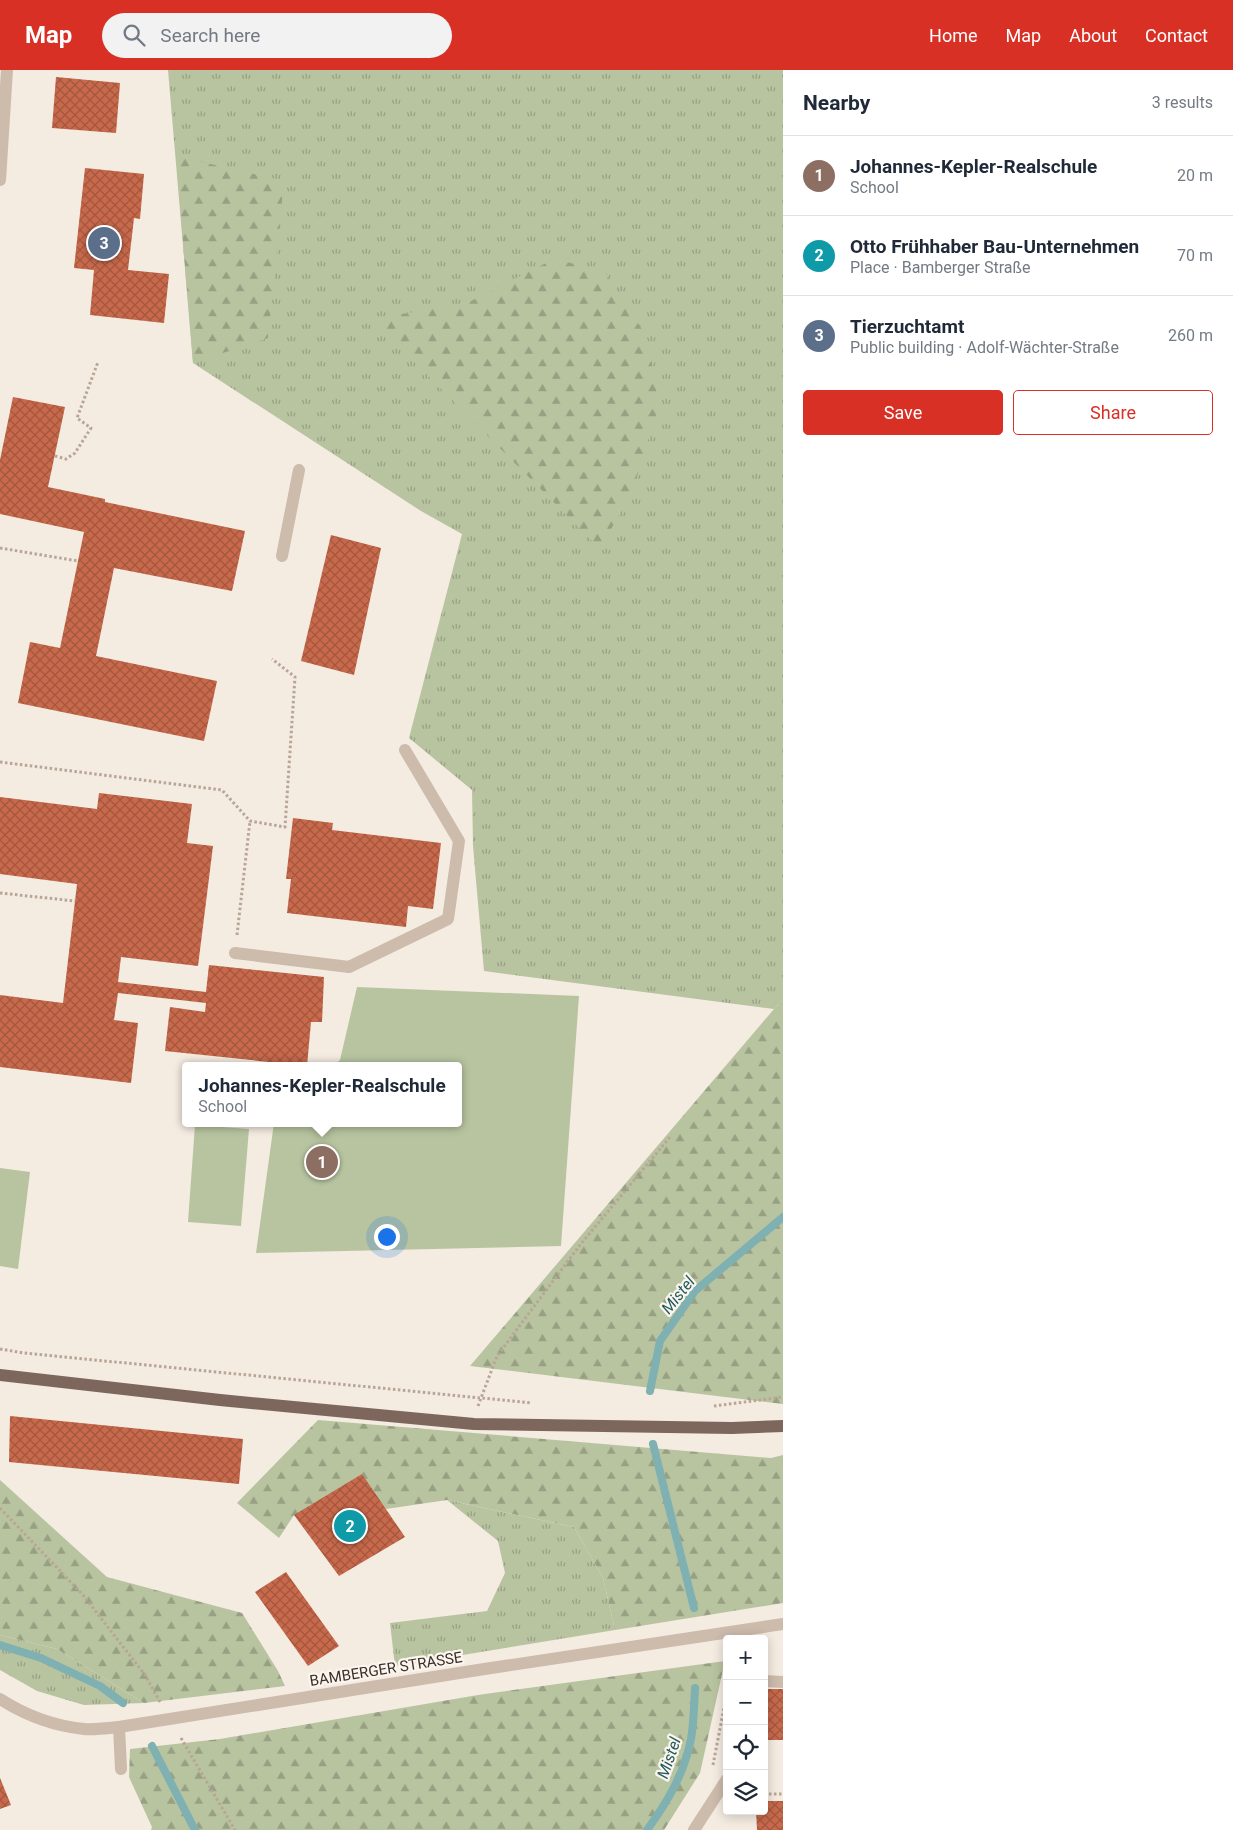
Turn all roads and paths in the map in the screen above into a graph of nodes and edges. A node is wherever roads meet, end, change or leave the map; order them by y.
1 (7, 70) edge
2 (0, 180) edge
3 (98, 362) dead end
4 (55, 456) dead end
5 (299, 470) dead end
6 (0, 548) edge
7 (282, 556) dead end
8 (78, 561) dead end
9 (272, 659) dead end
10 (405, 750) dead end
11 (0, 762) edge
12 (250, 821) junction
13 (0, 893) edge
14 (75, 901) dead end
15 (235, 953) joint
16 (670, 1137) dead end
17 (0, 1349) edge
18 (0, 1376) edge
19 (783, 1397) edge
20 (480, 1398) junction
21 (539, 1404) dead end
22 (711, 1407) dead end
23 (474, 1424) junction
24 (783, 1426) edge
25 (0, 1508) edge
26 (783, 1624) edge
27 (740, 1634) edge
28 (145, 1675) dead end
29 (768, 1681) edge
30 (783, 1682) edge
31 (0, 1698) edge
32 (723, 1713) edge
33 (119, 1728) junction
34 (196, 1764) dead end
35 (121, 1769) dead end
36 (709, 1772) dead end
37 (723, 1785) edge
38 (768, 1794) edge
39 (783, 1794) edge
40 (702, 1824) edge
41 (235, 1830) edge
42 (694, 1830) edge

1 - 2 street
3 - 4 path
5 - 7 street
6 - 8 path
9 - 12 path
10 - 15 street
11 - 12 path
12 - 15 path
13 - 14 path
16 - 20 path
17 - 20 path
18 - 23 main road
19 - 22 path
20 - 21 path
20 - 23 path
23 - 24 main road
25 - 28 path
26 - 27 street, BAMBERGER STRASSE
27 - 33 street, BAMBERGER STRASSE
29 - 30 street
31 - 33 street, BAMBERGER STRASSE
32 - 36 path
33 - 35 street
34 - 41 path
37 - 40 street
38 - 39 path
40 - 42 street

